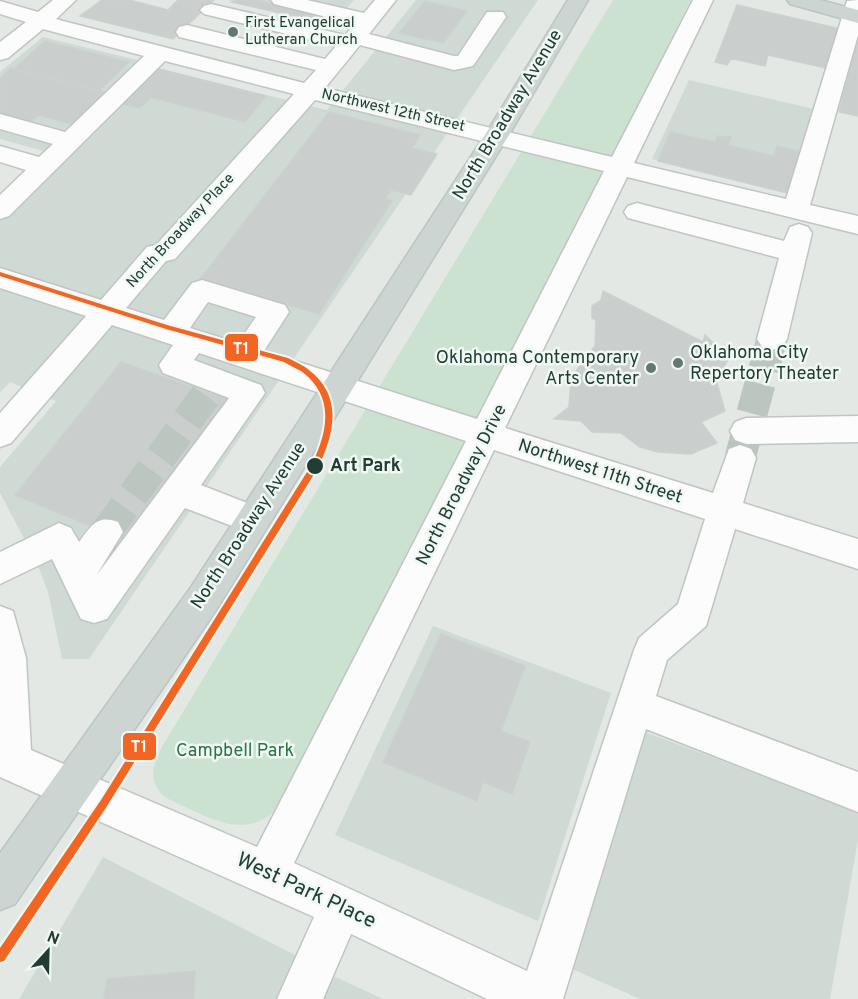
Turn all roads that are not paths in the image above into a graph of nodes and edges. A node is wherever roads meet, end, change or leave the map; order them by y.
1 (66, 0) edge
2 (281, 0) edge
3 (386, 0) edge
4 (578, 0) edge
5 (703, 0) edge
6 (797, 0) edge
7 (216, 5) edge
8 (854, 7) edge
9 (0, 8) edge
10 (495, 17) dead end
11 (41, 20) junction
12 (187, 32) junction
13 (358, 33) junction
14 (0, 53) edge
15 (163, 53) junction
16 (330, 67) junction
17 (309, 91) junction
18 (0, 121) edge
19 (496, 135) junction
20 (70, 141) junction
21 (0, 154) edge
22 (620, 166) junction
23 (44, 167) junction
24 (0, 210) edge
25 (800, 210) junction
26 (637, 212) dead end
27 (858, 225) edge
28 (794, 253) junction
29 (0, 278) edge
30 (106, 312) junction
31 (181, 337) junction
32 (772, 339) tunnel mouth
33 (244, 357) junction
34 (336, 388) junction
35 (858, 429) edge
36 (0, 434) edge
37 (486, 436) junction
38 (179, 491) junction
39 (725, 512) junction
40 (253, 520) junction
41 (106, 532) tunnel mouth
42 (858, 554) edge
43 (0, 569) edge
44 (77, 573) junction
45 (0, 623) edge
46 (635, 706) junction
47 (72, 789) junction
48 (858, 792) edge
49 (267, 872) junction
50 (0, 889) edge
51 (341, 906) junction
52 (300, 999) edge
53 (538, 999) edge

1 - 11 street
2 - 13 street
3 - 13 street, North Broadway Place
4 - 19 main road, North Broadway Avenue
5 - 22 street, North Broadway Drive
6 - 8 main road
7 - 12 street
7 - 13 street
8 - 25 street
9 - 11 street, Northwest 12th Street
10 - 13 street
11 - 14 street
11 - 15 street, Northwest 12th Street
12 - 15 street
12 - 16 street
13 - 16 street, North Broadway Place
15 - 17 street, Northwest 12th Street
15 - 20 street
16 - 17 street, North Broadway Place
17 - 19 street, Northwest 12th Street
17 - 30 street, North Broadway Place
18 - 20 street
19 - 22 street, Northwest 12th Street
19 - 34 main road, North Broadway Avenue
20 - 23 street
21 - 23 street
22 - 25 street, Northwest 12th Street
22 - 37 street, North Broadway Drive
23 - 24 street
25 - 27 street, Northwest 12th Street
25 - 28 street
26 - 28 street
28 - 32 street
29 - 30 street, Northwest 11th Street
30 - 31 street, Northwest 11th Street
30 - 36 street, North Broadway Place
31 - 33 street, Northwest 11th Street
31 - 33 street
31 - 38 street
33 - 34 street, Northwest 11th Street
34 - 37 street, Northwest 11th Street
34 - 40 main road, North Broadway Avenue
35 - 39 street
37 - 39 street, Northwest 11th Street
37 - 49 street, North Broadway Drive
38 - 40 street
38 - 44 street
39 - 42 street, Northwest 11th Street
39 - 46 street
40 - 47 main road, North Broadway Avenue
41 - 44 street
43 - 44 street
45 - 47 street, West Park Place
46 - 48 street
46 - 53 street
47 - 49 street, West Park Place
47 - 50 main road, North Broadway Avenue
49 - 51 street, West Park Place
51 - 52 street
51 - 53 street, West Park Place

